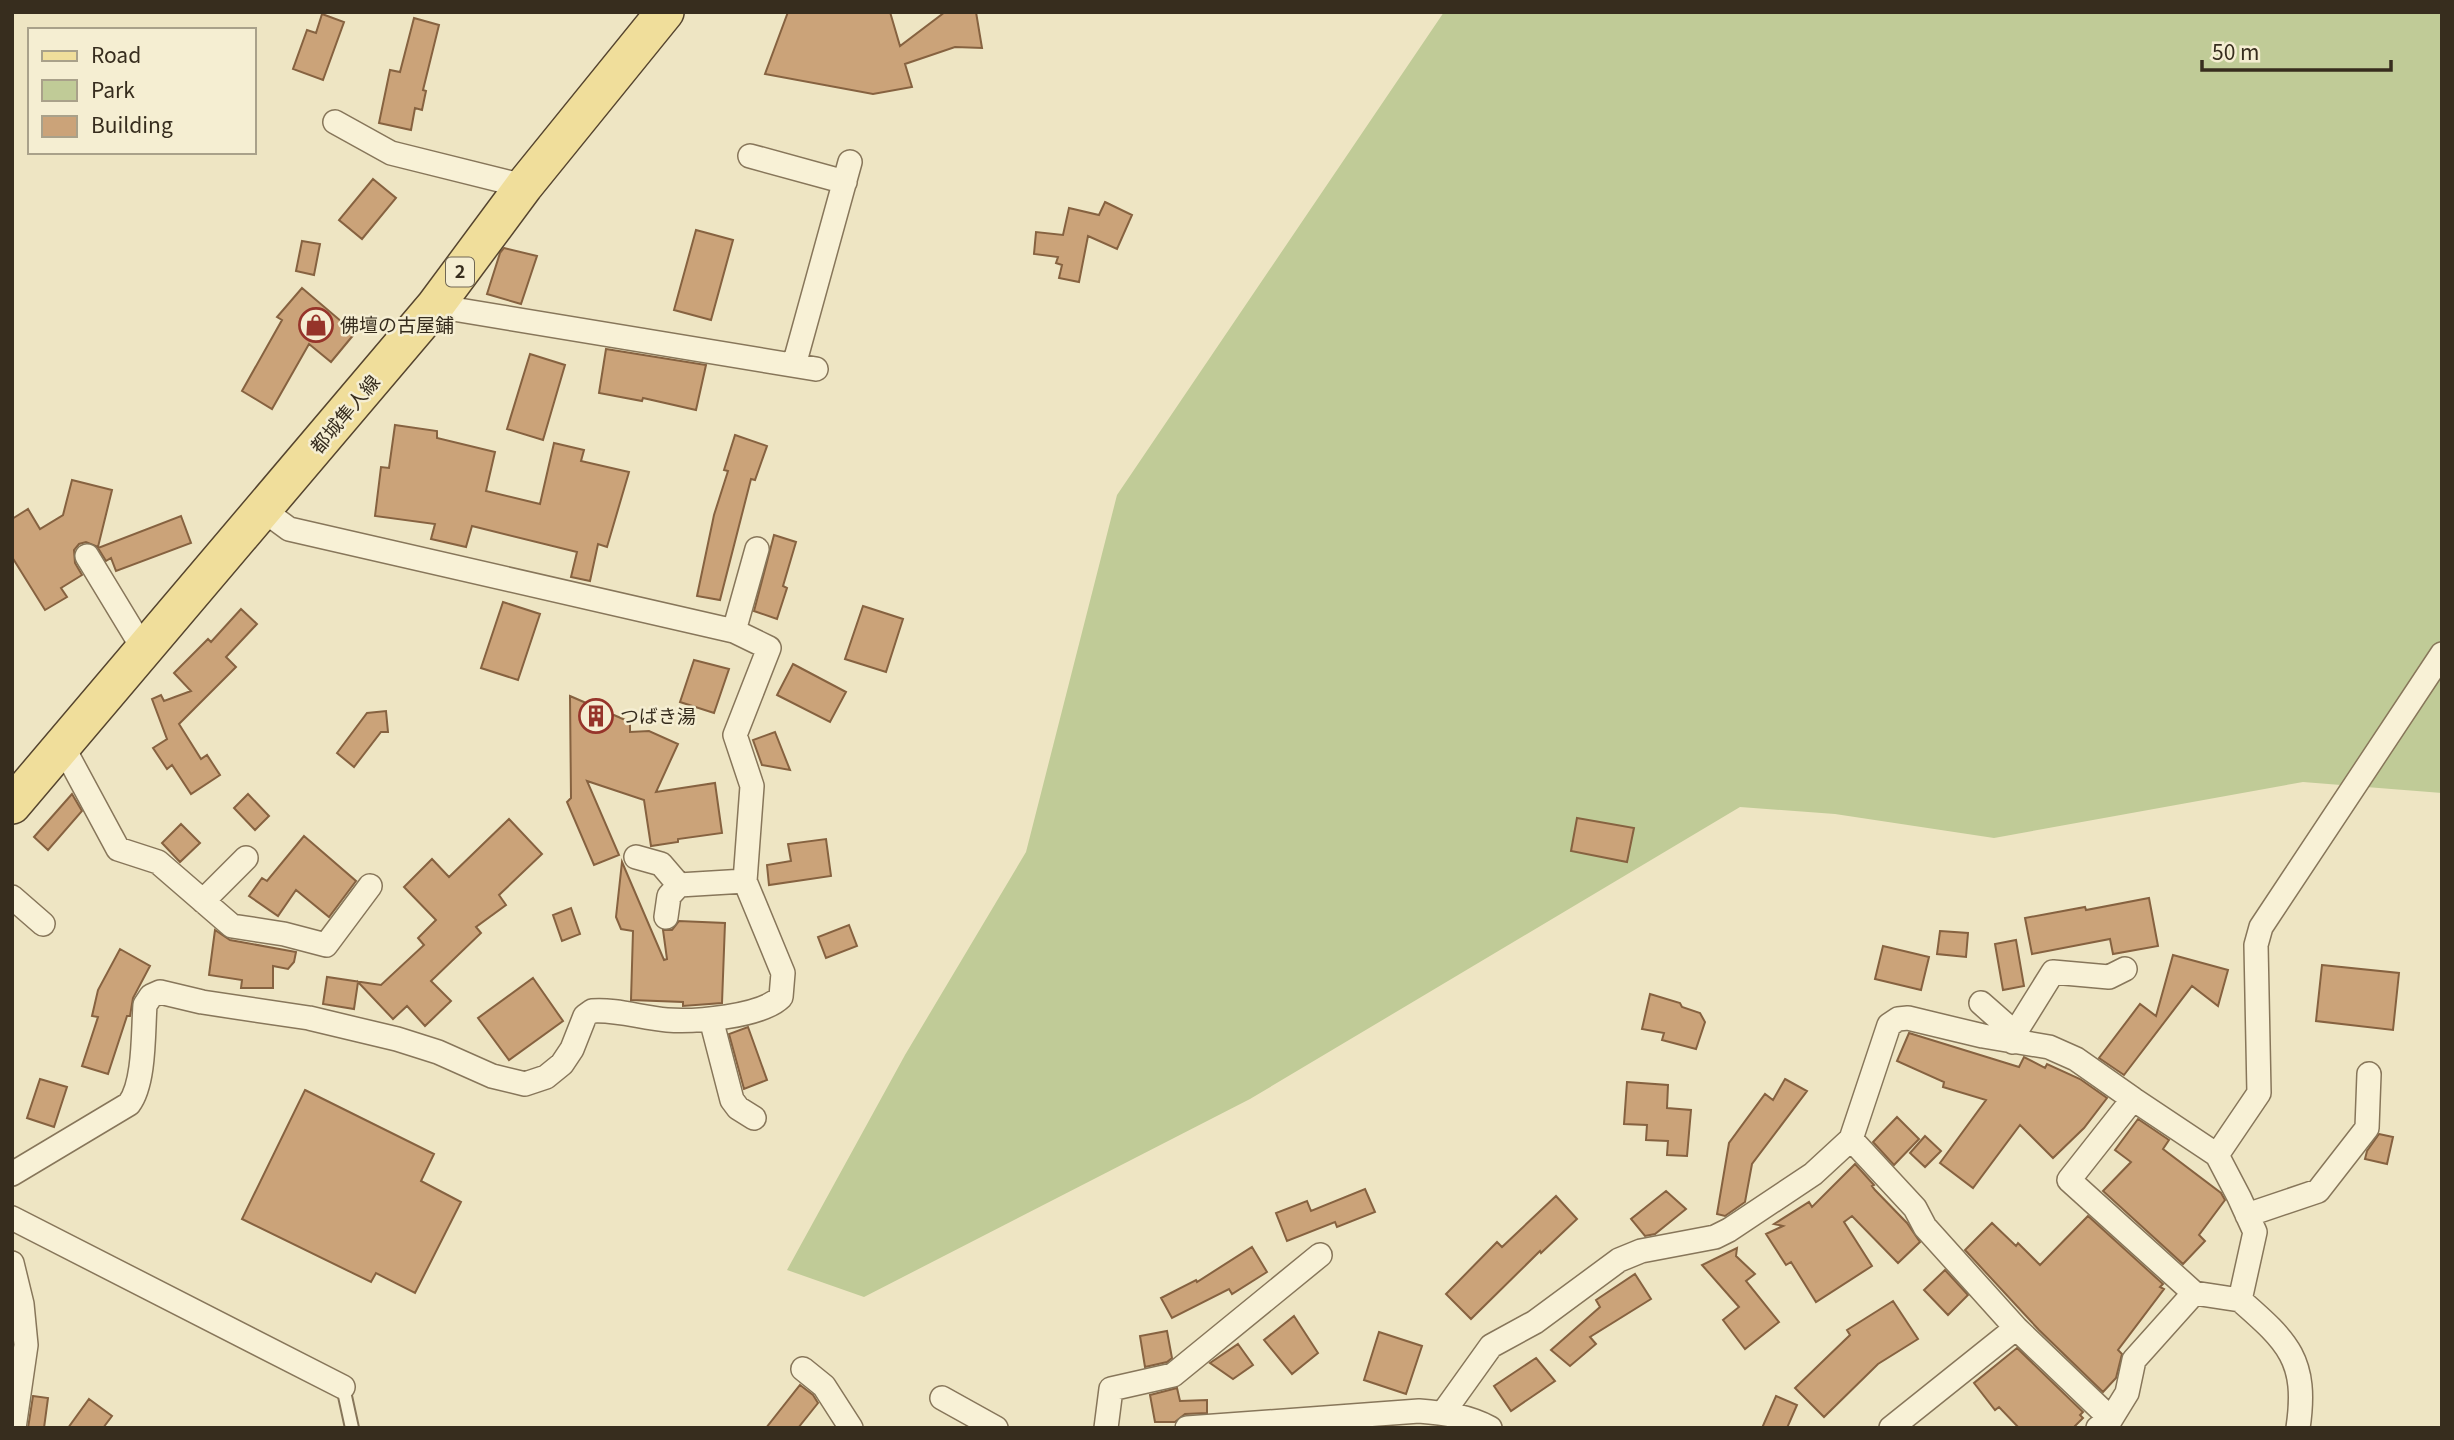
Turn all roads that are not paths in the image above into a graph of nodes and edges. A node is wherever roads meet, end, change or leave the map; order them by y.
1 (664, 12) edge
2 (335, 122) dead end
3 (750, 156) dead end
4 (524, 186) junction
5 (435, 306) junction
6 (264, 510) junction
7 (757, 549) dead end
8 (87, 556) dead end
9 (734, 631) junction
10 (144, 650) junction
11 (2442, 654) edge
12 (62, 745) junction
13 (12, 805) edge
14 (636, 857) dead end
15 (246, 858) dead end
16 (745, 881) junction
17 (679, 885) junction
18 (370, 886) dead end
19 (12, 897) edge
20 (204, 901) junction
21 (666, 917) dead end
22 (43, 924) dead end
23 (2124, 969) dead end
24 (1981, 1003) dead end
25 (711, 1019) junction
26 (2014, 1037) junction
27 (2369, 1074) dead end
28 (2133, 1099) junction
29 (754, 1118) dead end
30 (1851, 1139) junction
31 (2217, 1155) junction
32 (12, 1174) edge
33 (2248, 1215) junction
34 (12, 1218) edge
35 (1320, 1255) dead end
36 (12, 1263) edge
37 (2194, 1293) junction
38 (2240, 1300) junction
39 (2016, 1328) junction
40 (803, 1369) dead end
41 (343, 1387) joint
42 (942, 1398) dead end
43 (1443, 1413) junction
44 (2104, 1423) edge
45 (14, 1428) edge
46 (352, 1428) edge
47 (851, 1428) edge
48 (996, 1428) edge
49 (1106, 1428) edge
50 (1187, 1428) edge
51 (1490, 1428) edge
52 (1891, 1428) edge
53 (2298, 1428) edge

1 - 4 main road, 都城隼人線 / 2
2 - 4 street
3 - 5 street
4 - 5 main road, 都城隼人線 / 2
5 - 6 main road, 都城隼人線 / 2
6 - 9 street
6 - 10 main road, 都城隼人線 / 2
7 - 9 street
8 - 10 street
9 - 16 street
10 - 12 main road, 都城隼人線 / 2
11 - 31 street
12 - 13 main road, 都城隼人線 / 2
12 - 20 street
14 - 17 street
15 - 20 street
16 - 17 street
16 - 25 street
17 - 21 street
18 - 20 street
19 - 22 street
23 - 26 street
24 - 26 street
25 - 29 street
25 - 32 street
26 - 28 street
26 - 30 street
27 - 33 street
28 - 31 street
28 - 37 street
30 - 39 street
30 - 43 street
31 - 33 street
33 - 38 street
34 - 41 street
35 - 49 street
36 - 45 street
37 - 38 street
37 - 44 street
38 - 53 street
39 - 44 street
39 - 52 street
40 - 47 street
41 - 46 lane
42 - 48 street
43 - 50 street
43 - 51 street

